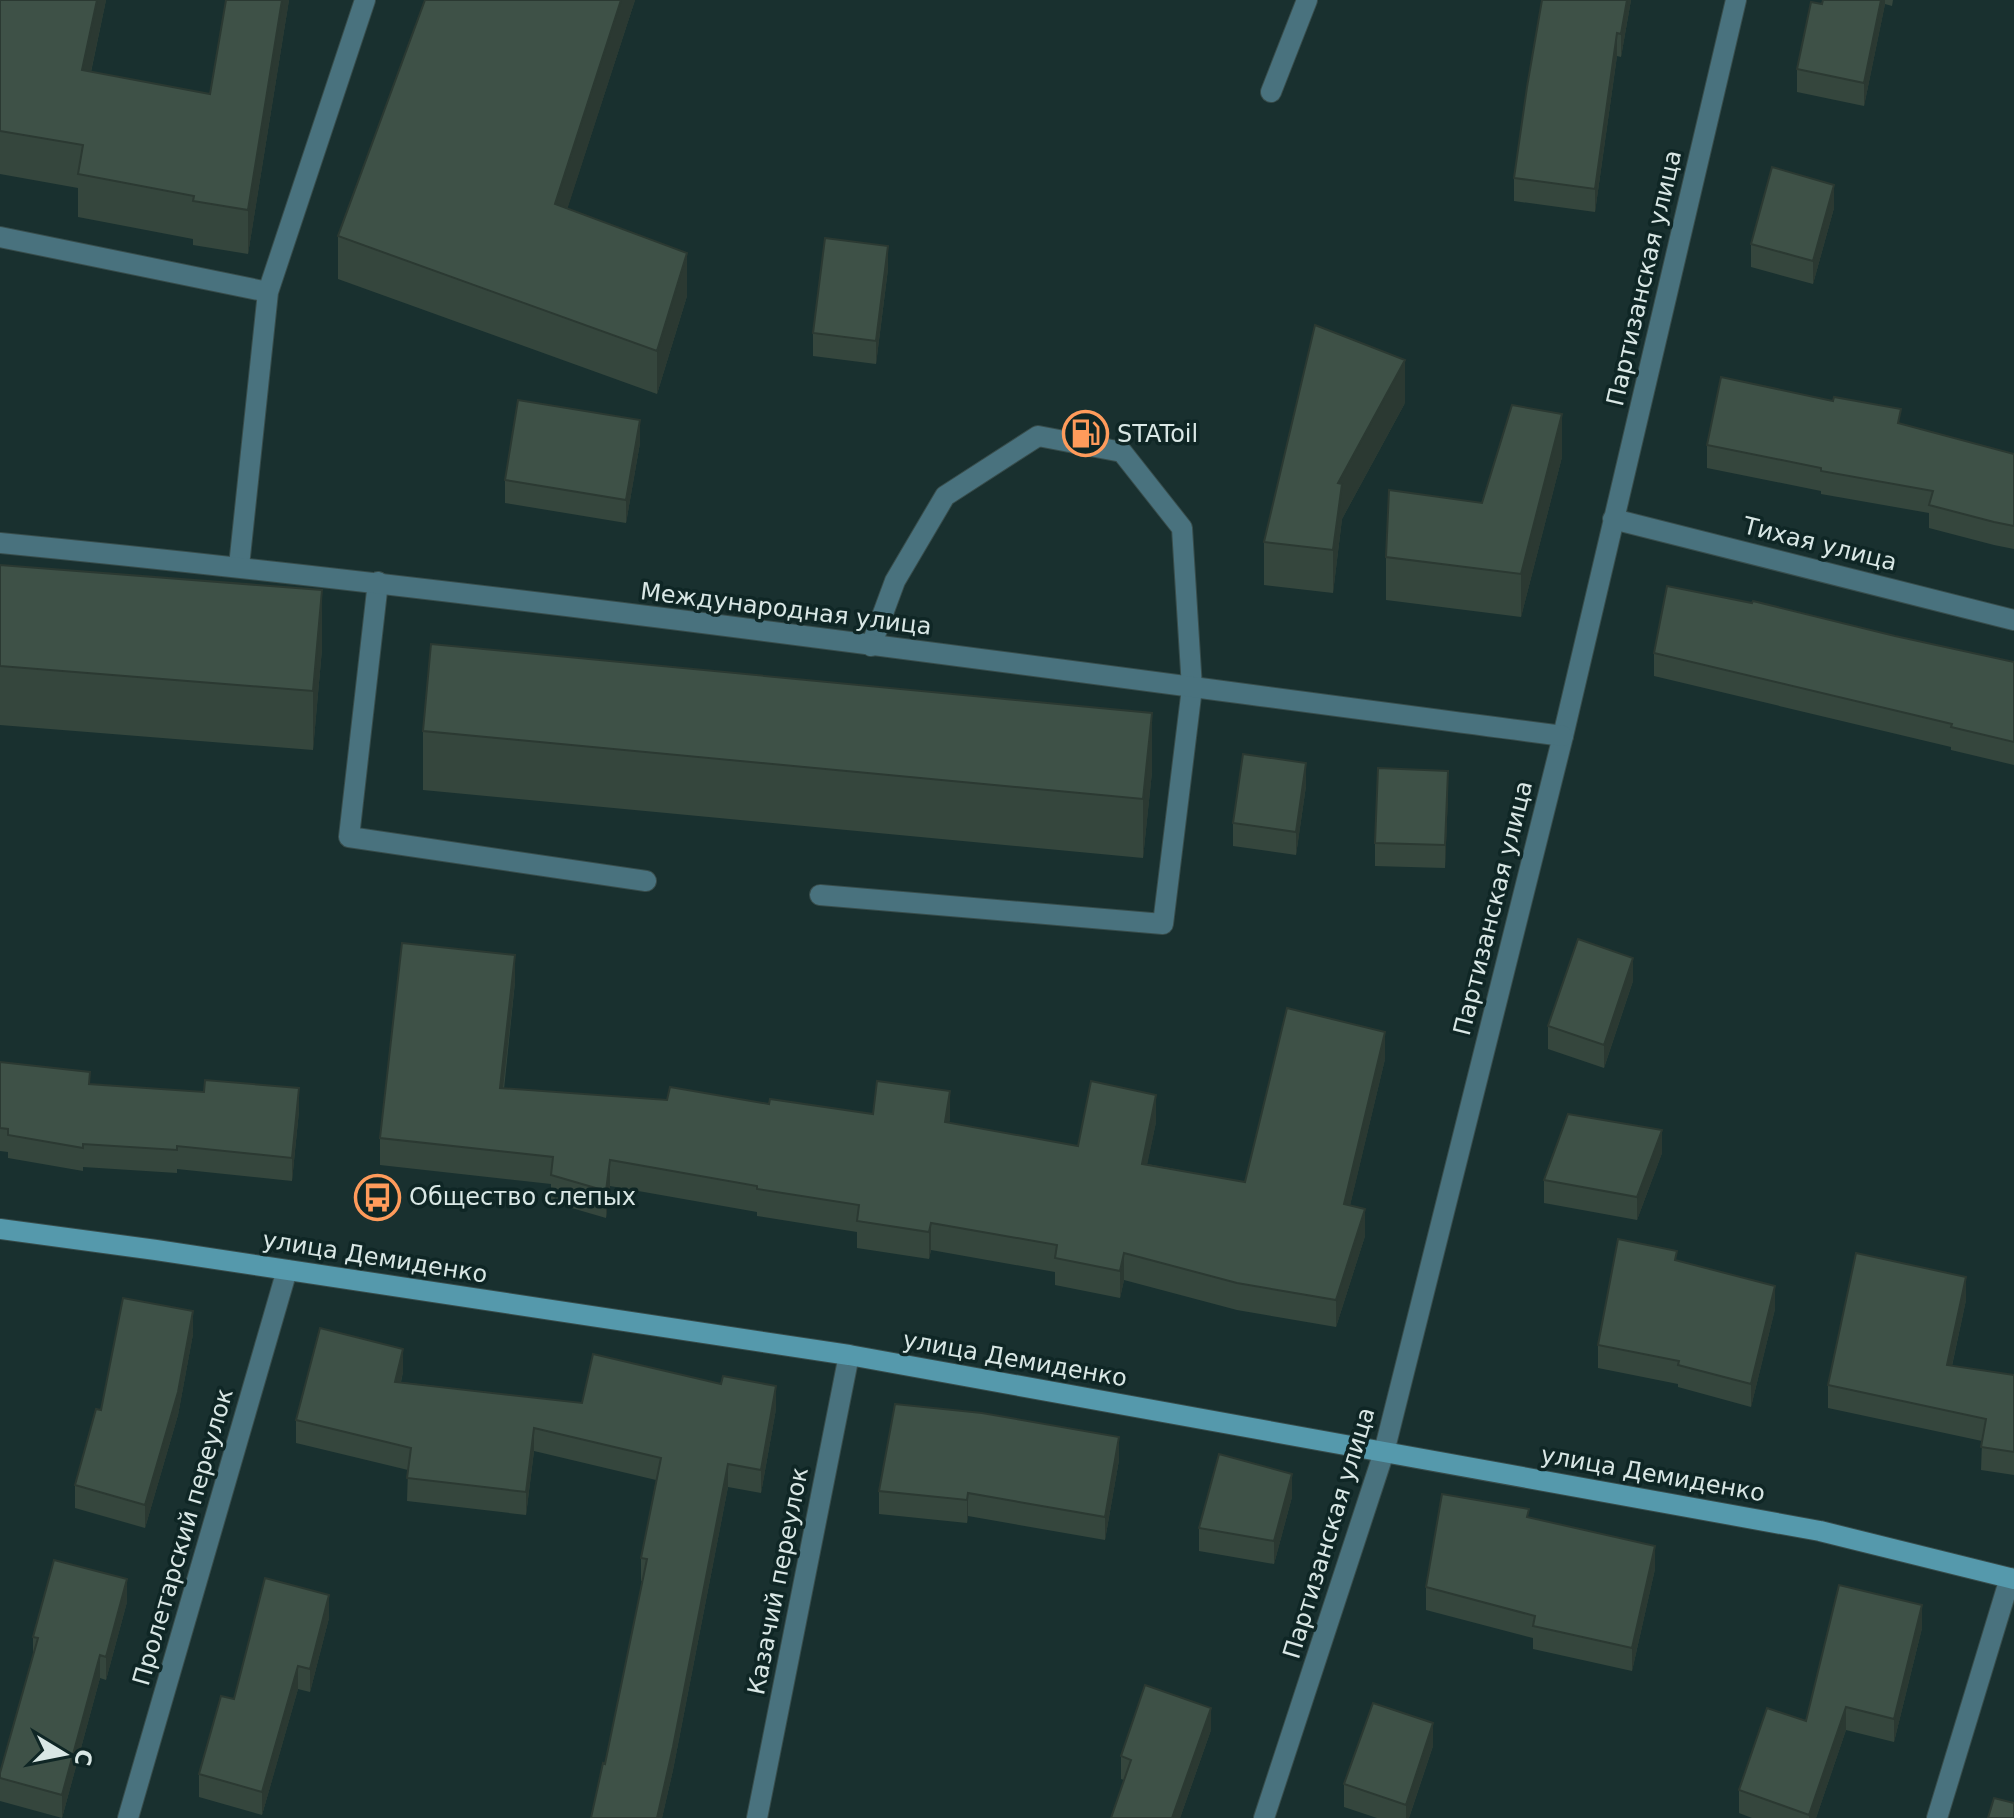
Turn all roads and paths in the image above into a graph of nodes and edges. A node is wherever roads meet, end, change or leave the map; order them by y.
1 (365, 0) edge
2 (1307, 0) edge
3 (1736, 0) edge
4 (1271, 92) dead end
5 (0, 237) edge
6 (268, 292) junction
7 (1613, 519) junction
8 (0, 543) edge
9 (239, 566) junction
10 (378, 582) junction
11 (2014, 620) edge
12 (871, 646) junction
13 (1192, 688) junction
14 (1563, 736) junction
15 (646, 881) dead end
16 (820, 895) dead end
17 (0, 1229) edge
18 (287, 1270) junction
19 (849, 1355) junction
20 (1384, 1452) junction
21 (2012, 1579) edge
22 (128, 1818) edge
23 (757, 1818) edge
24 (1264, 1818) edge
25 (1937, 1818) edge

1 - 6 street
2 - 4 street
3 - 7 street, Партизанская улица
5 - 6 street
6 - 9 street
7 - 11 street, Тихая улица
7 - 14 street, Партизанская улица
8 - 9 street, Международная улица
9 - 10 street, Международная улица
10 - 12 street, Международная улица
10 - 15 street
12 - 13 street, Международная улица
12 - 13 street
13 - 14 street, Международная улица
13 - 16 street
14 - 20 street, Партизанская улица
17 - 18 main road, улица Демиденко
18 - 19 main road, улица Демиденко
18 - 22 street, Пролетарский переулок
19 - 20 main road, улица Демиденко
19 - 23 street, Казачий переулок
20 - 21 main road, улица Демиденко
20 - 24 street, Партизанская улица
21 - 25 street

